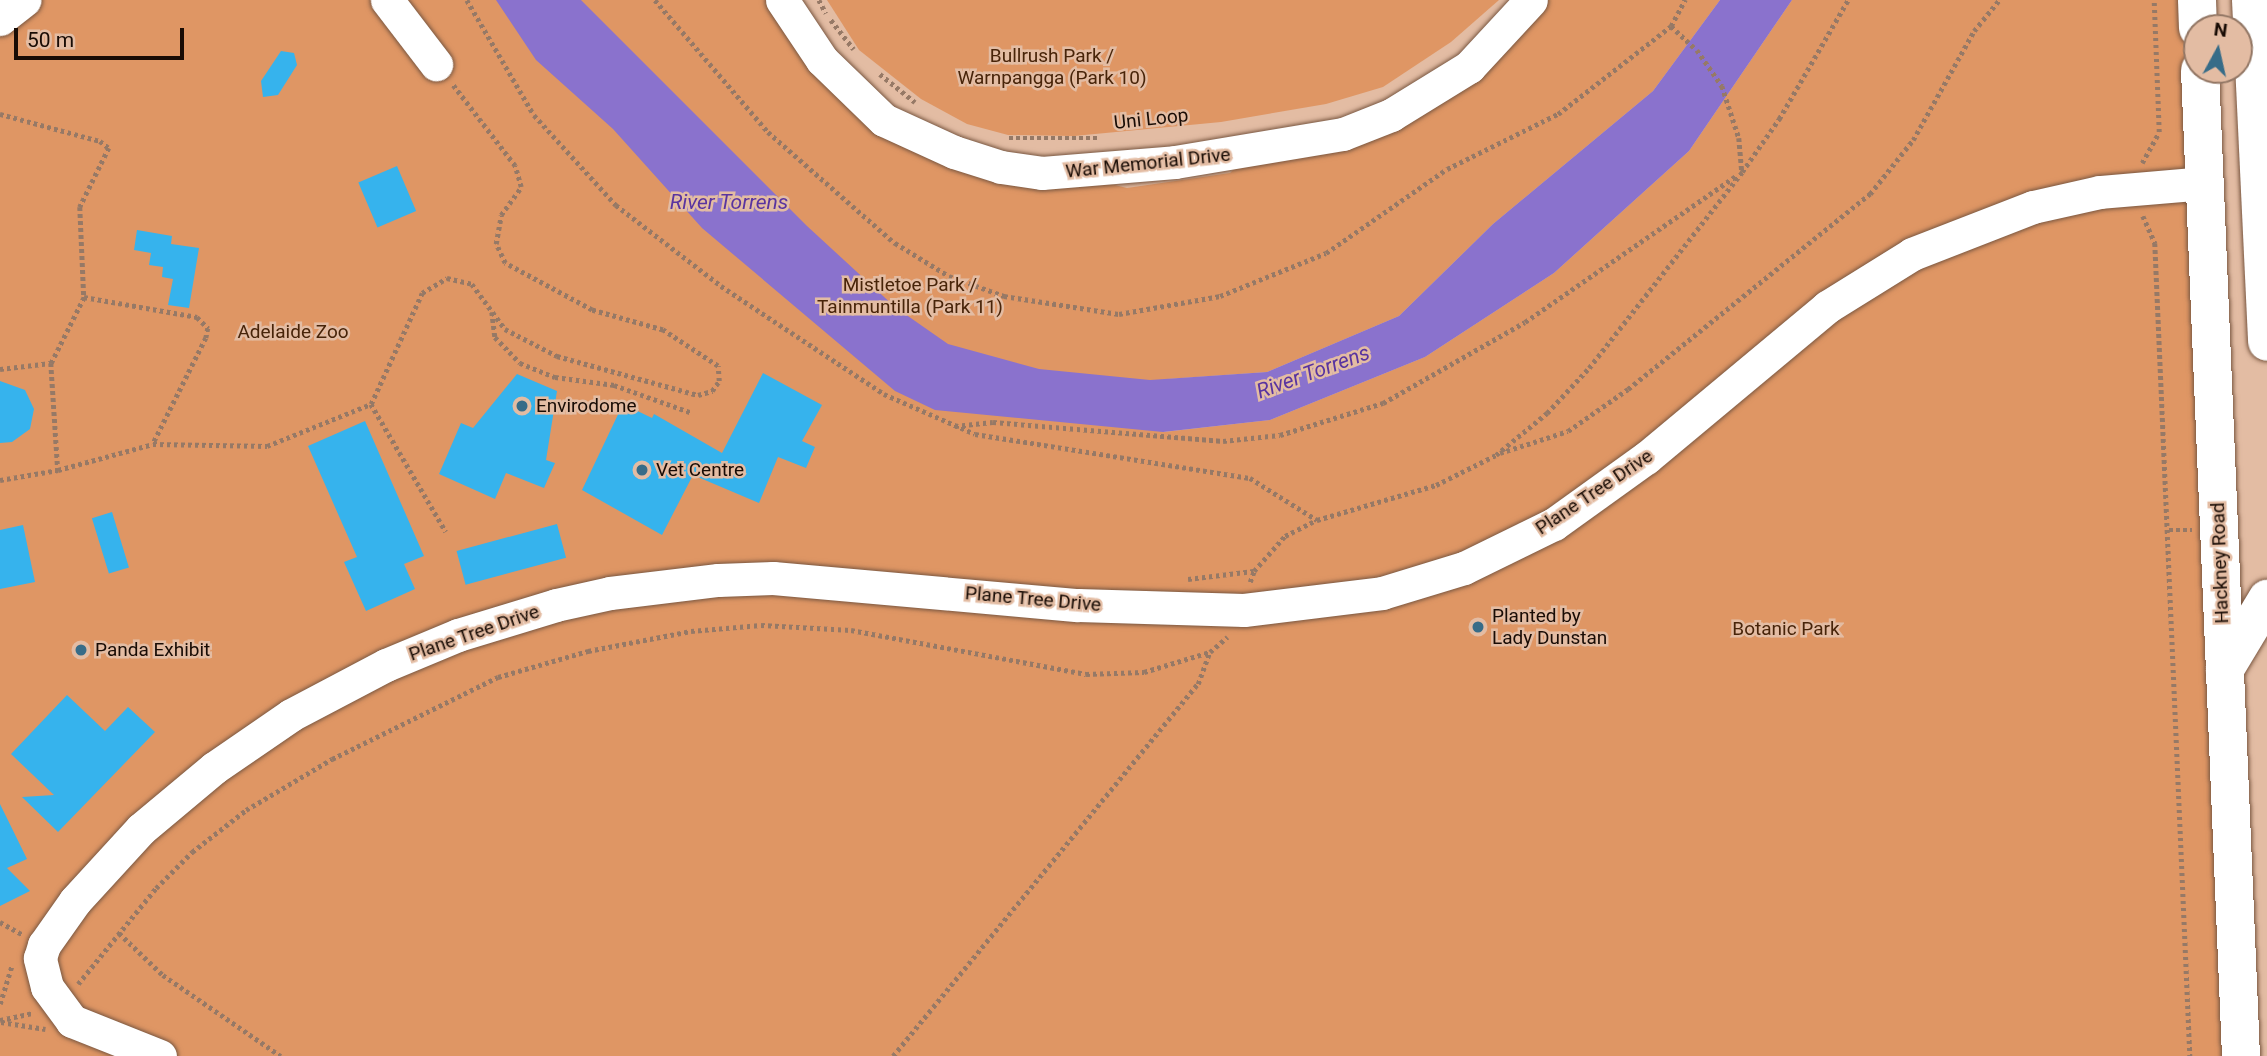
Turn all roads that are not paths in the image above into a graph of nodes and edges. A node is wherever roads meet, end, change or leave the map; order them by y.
1 (24, 0) edge
2 (387, 0) edge
3 (782, 0) edge
4 (1531, 0) edge
5 (2251, 0) edge
6 (0, 19) edge
7 (436, 64) road end
8 (2200, 84) edge
9 (2263, 179) edge
10 (2204, 183) junction
11 (2267, 342) edge
12 (2267, 599) edge
13 (2225, 669) junction
14 (2241, 1050) edge
15 (160, 1056) edge

1 - 6 street
2 - 7 street
3 - 4 street, War Memorial Drive
5 - 9 highway
8 - 10 highway, Hackney Road
9 - 11 highway
10 - 13 highway, Hackney Road
10 - 15 street, Plane Tree Drive
12 - 13 highway
13 - 14 highway, Hackney Road

